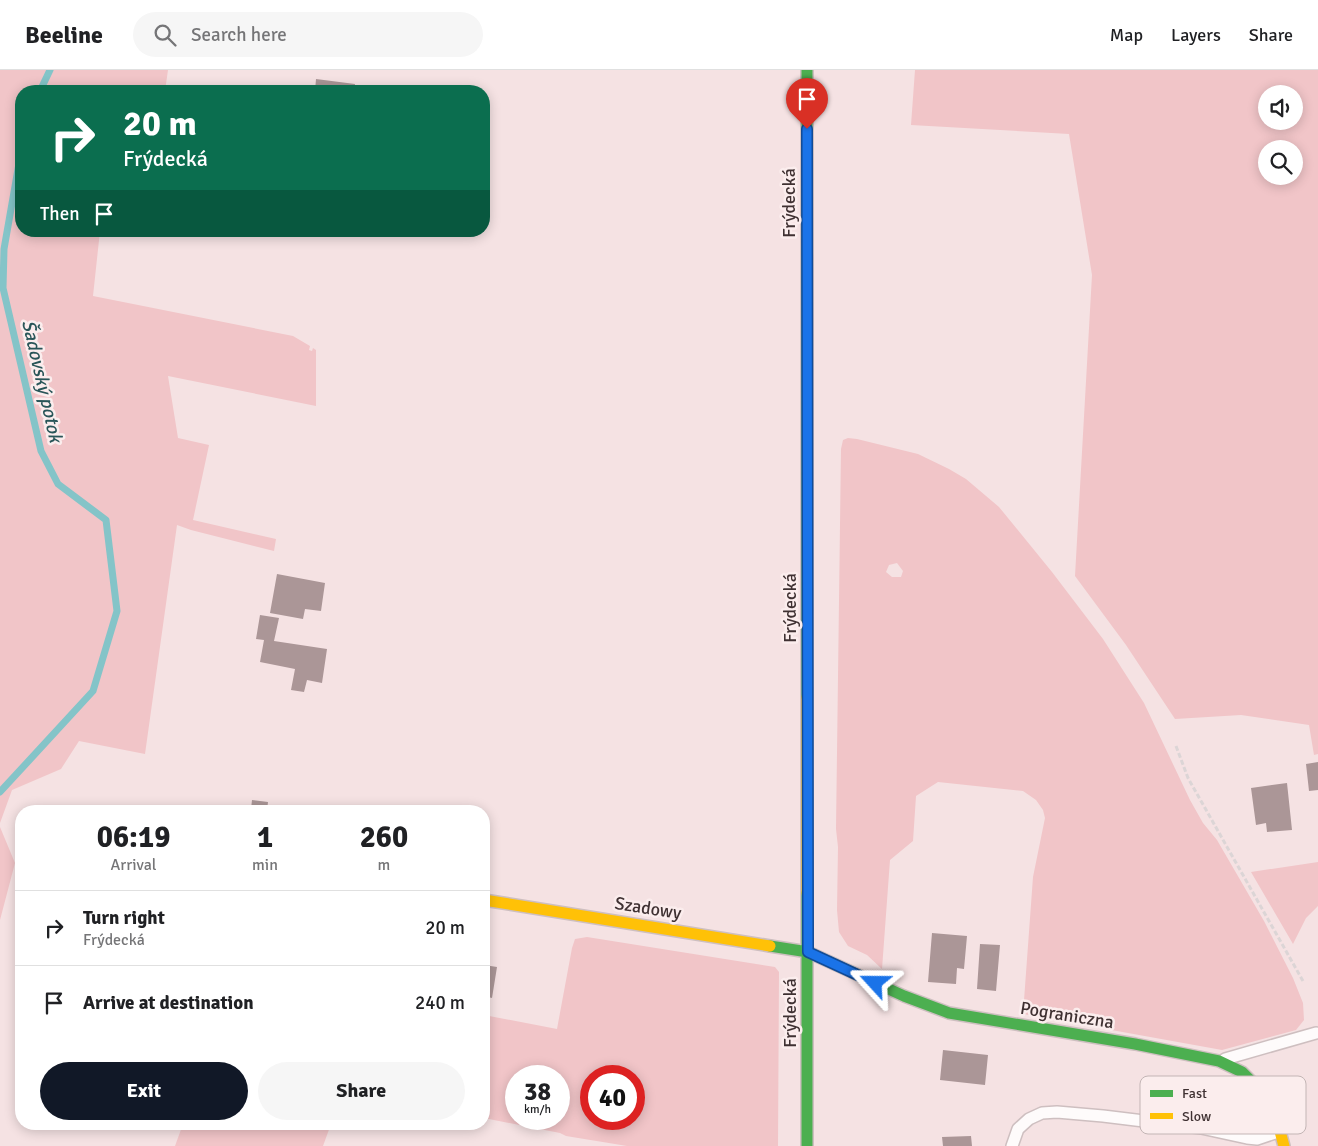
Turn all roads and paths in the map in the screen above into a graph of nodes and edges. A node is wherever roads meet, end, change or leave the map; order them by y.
1 (807, 70) edge
2 (1176, 746) dead end
3 (490, 901) edge
4 (808, 952) junction
5 (1303, 981) dead end
6 (1316, 1033) dead end
7 (1218, 1061) junction
8 (1246, 1076) edge
9 (1140, 1121) edge
10 (1229, 1134) edge
11 (1271, 1134) edge
12 (807, 1146) edge
13 (1012, 1146) edge

1 - 4 main road, Frýdecká
2 - 5 path
3 - 4 main road, Szadowy
4 - 7 main road, Pograniczna
4 - 12 main road, Frýdecká
6 - 7 lane
7 - 8 main road, Pograniczna
9 - 13 lane
10 - 11 lane

